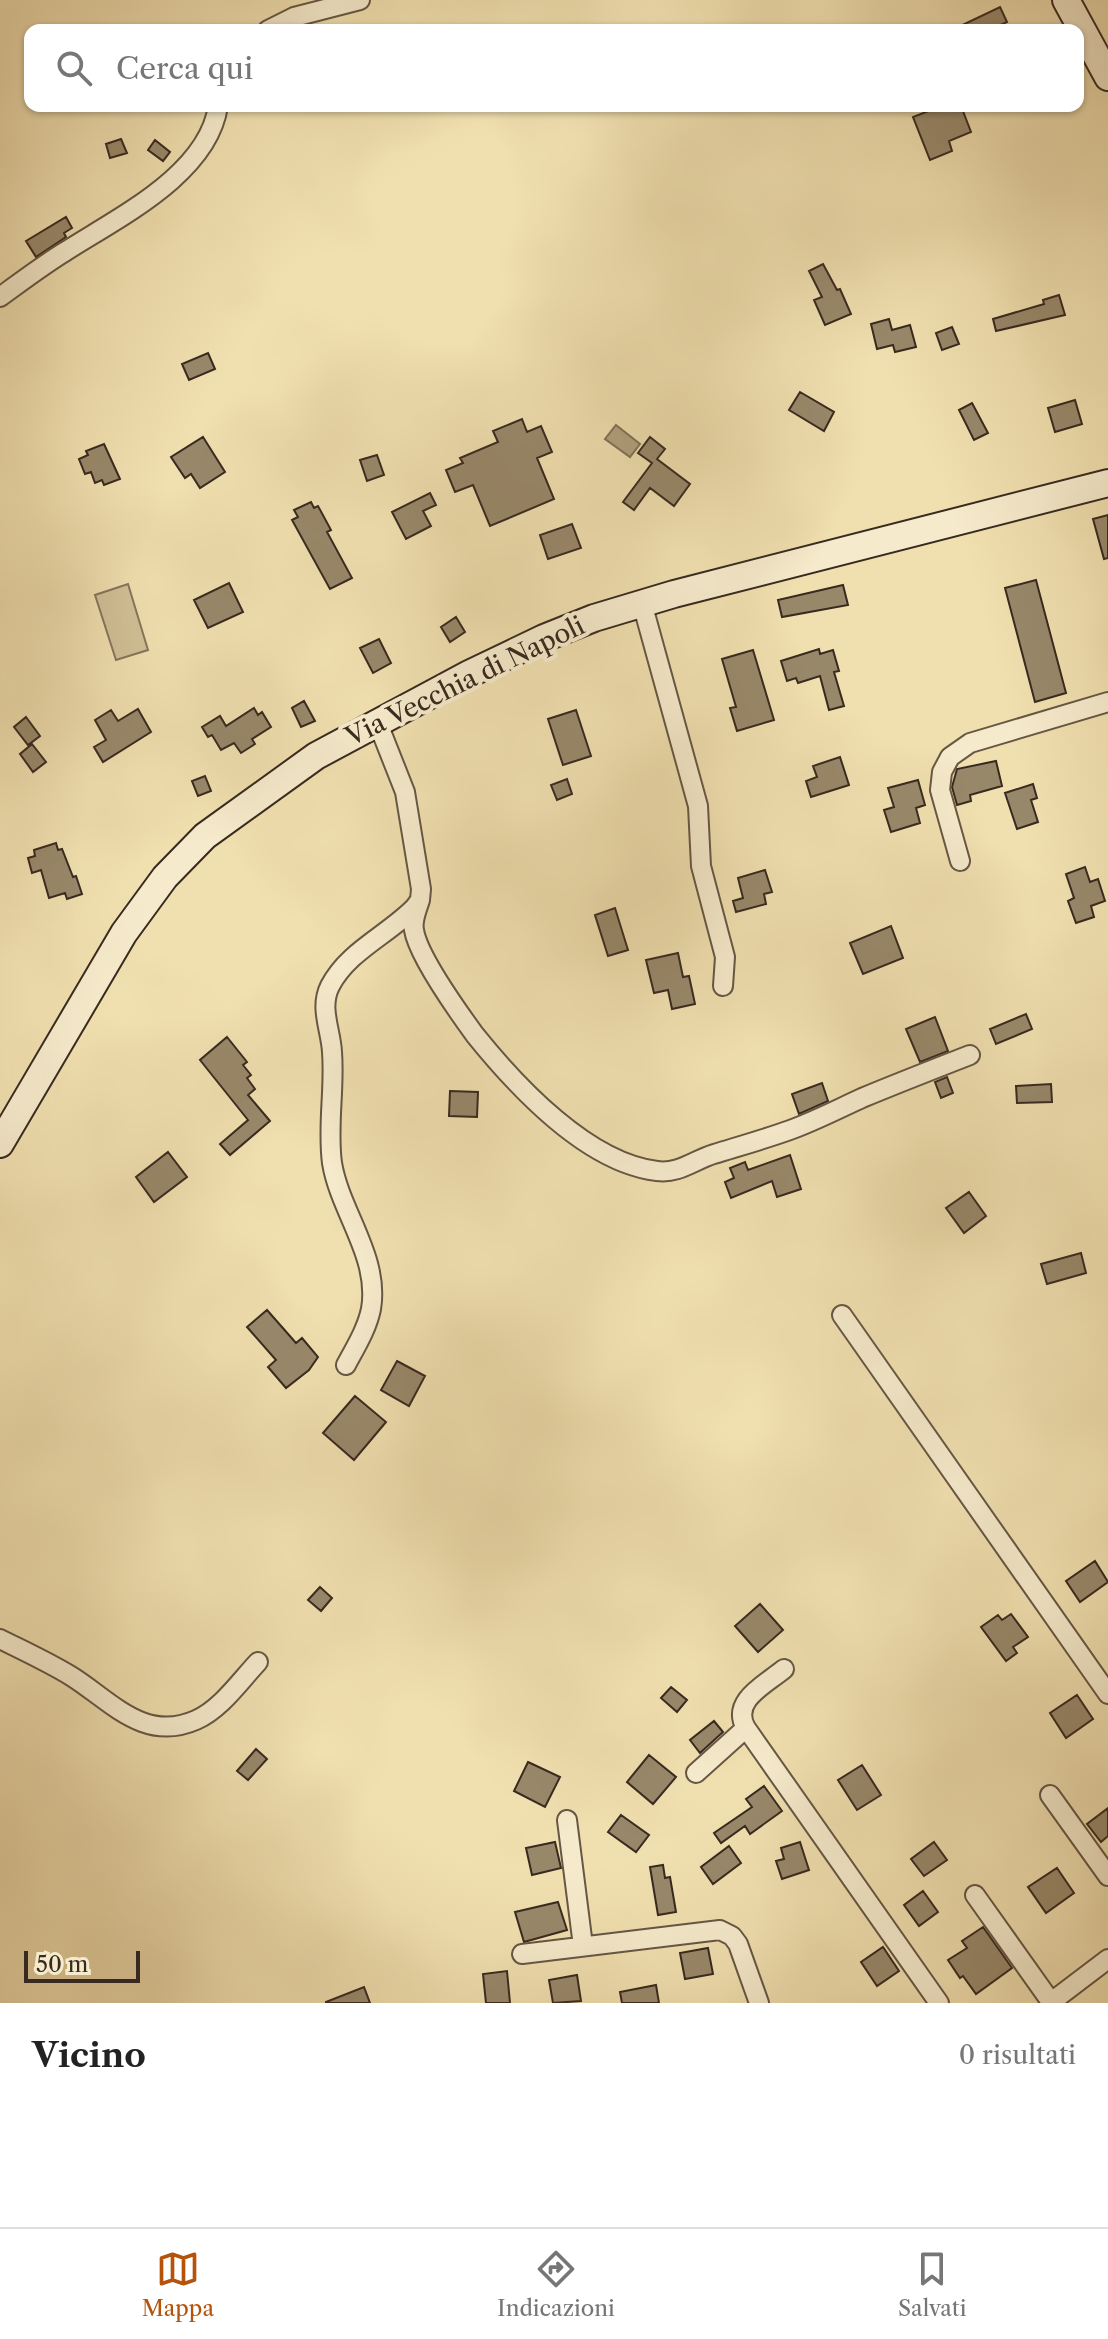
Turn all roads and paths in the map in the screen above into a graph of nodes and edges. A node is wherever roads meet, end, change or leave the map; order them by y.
1 (360, 0) edge
2 (1066, 0) edge
3 (282, 24) edge
4 (1079, 24) edge
5 (1084, 33) edge
6 (1108, 77) edge
7 (216, 112) edge
8 (0, 297) edge
9 (1108, 483) edge
10 (642, 603) junction
11 (1108, 702) edge
12 (377, 721) junction
13 (960, 861) dead end
14 (420, 900) junction
15 (723, 986) dead end
16 (970, 1055) dead end
17 (0, 1144) edge
18 (842, 1315) dead end
19 (346, 1365) dead end
20 (0, 1639) edge
21 (258, 1662) dead end
22 (784, 1669) dead end
23 (1108, 1694) edge
24 (746, 1728) junction
25 (696, 1773) dead end
26 (1050, 1795) dead end
27 (567, 1820) dead end
28 (1108, 1876) edge
29 (975, 1895) dead end
30 (583, 1946) junction
31 (522, 1954) dead end
32 (1108, 1959) edge
33 (759, 2003) edge
34 (939, 2003) edge
35 (1050, 2003) edge

1 - 3 street
2 - 4 street
5 - 6 street
7 - 8 street
9 - 10 street, Via Vecchia di Napoli
10 - 12 street, Via Vecchia di Napoli
10 - 15 street
11 - 13 street
12 - 14 street
12 - 17 street, Via Vecchia di Napoli
14 - 16 street
14 - 19 street
18 - 23 street
20 - 21 street
22 - 24 street
24 - 25 street
24 - 34 street
26 - 28 street
27 - 30 street
29 - 35 street
30 - 31 street
30 - 33 street
32 - 35 street

